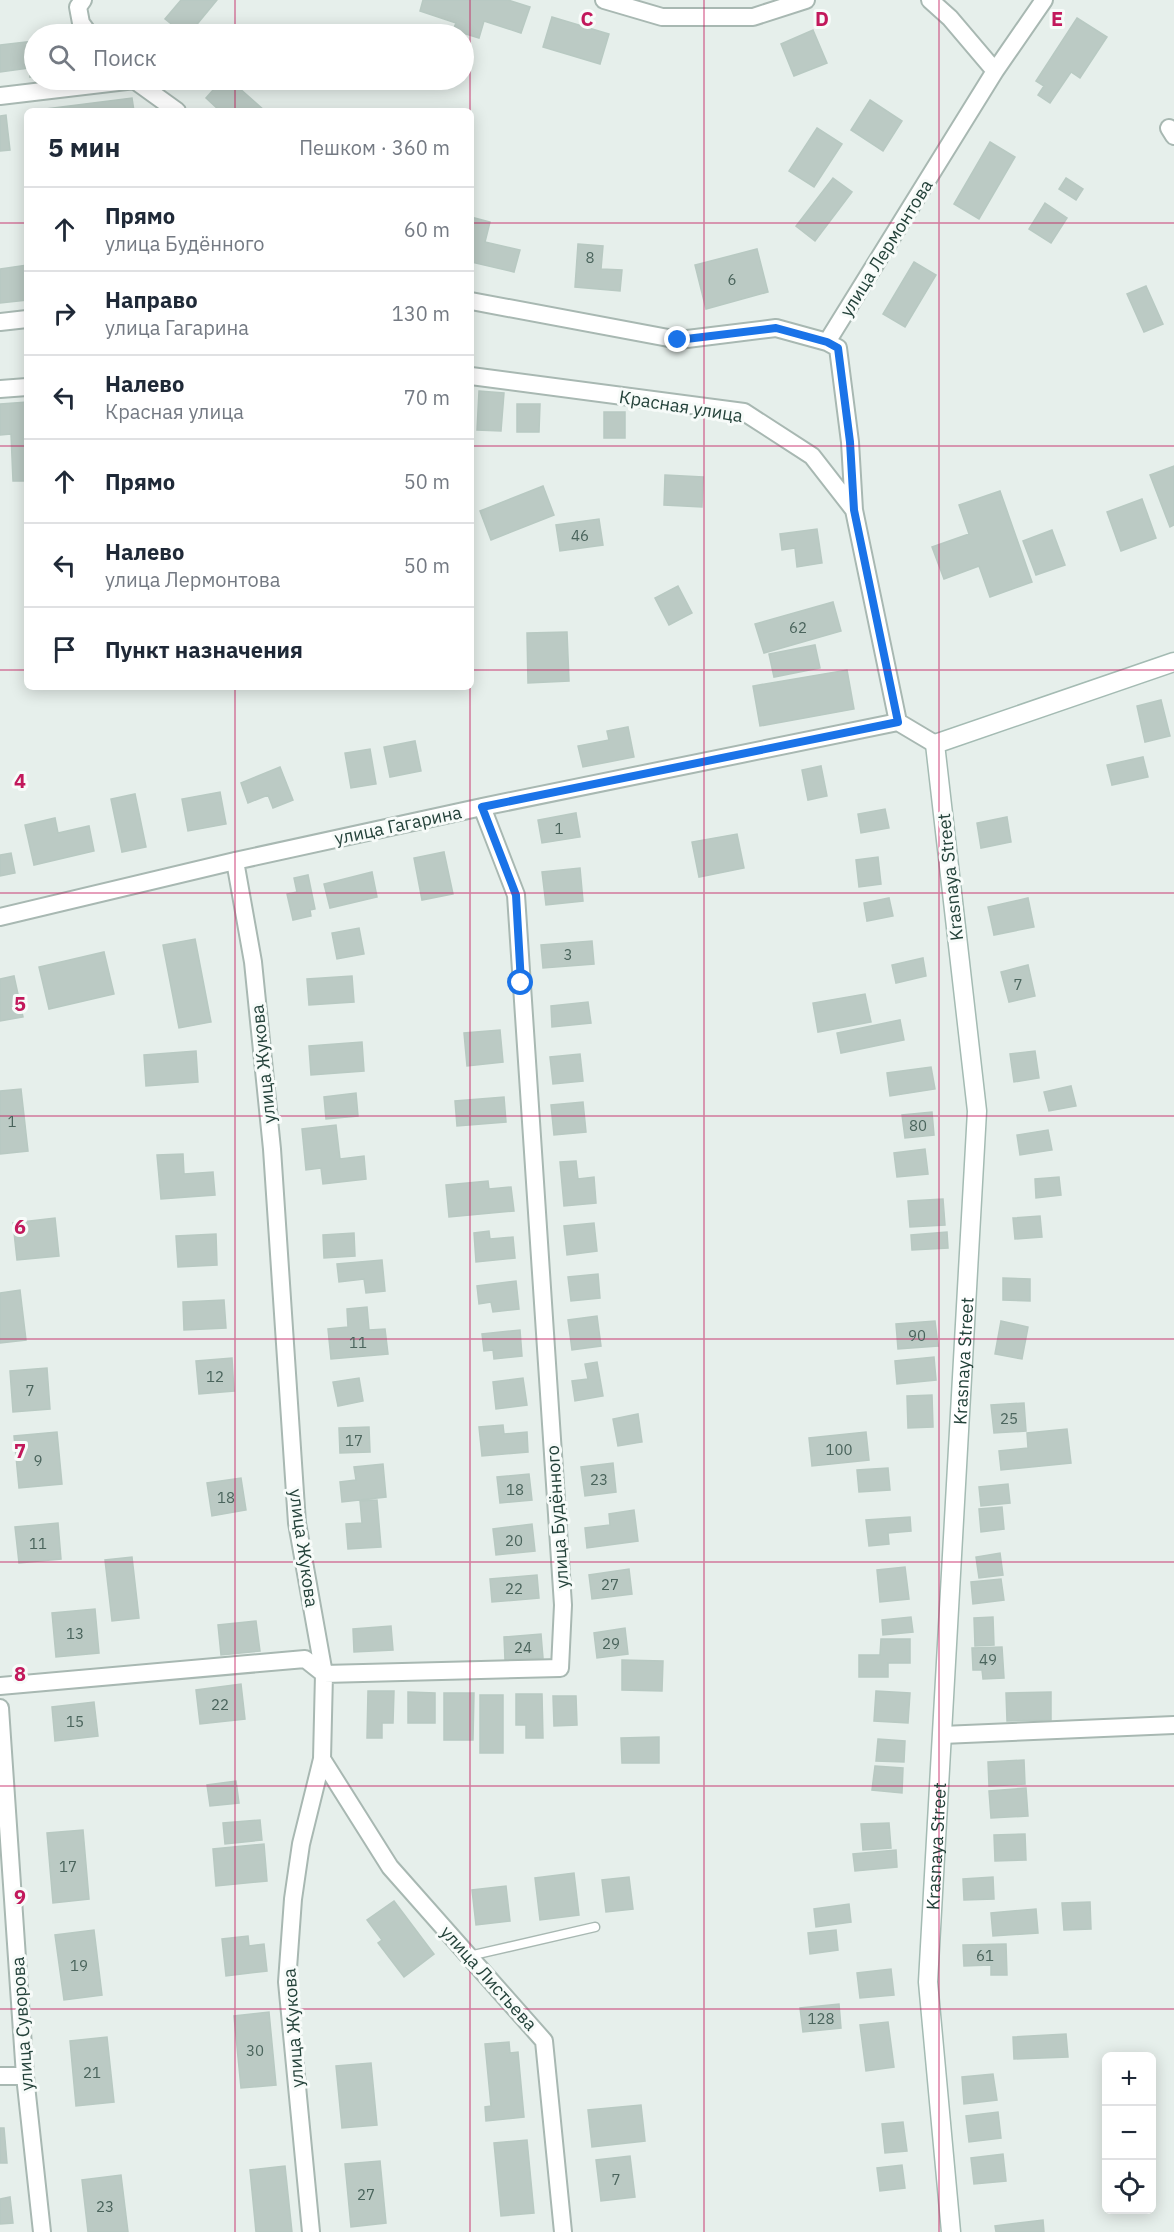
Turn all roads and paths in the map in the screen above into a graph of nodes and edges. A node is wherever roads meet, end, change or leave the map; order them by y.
1 (83, 0) edge
2 (604, 0) edge
3 (806, 0) edge
4 (930, 0) edge
5 (951, 0) edge
6 (1044, 0) edge
7 (950, 19) junction
8 (82, 24) edge
9 (995, 71) junction
10 (50, 90) edge
11 (148, 90) edge
12 (0, 96) edge
13 (173, 108) edge
14 (474, 302) edge
15 (24, 319) edge
16 (0, 322) edge
17 (827, 342) junction
18 (474, 376) edge
19 (24, 387) edge
20 (0, 389) edge
21 (854, 510) junction
22 (1174, 662) edge
23 (898, 722) junction
24 (935, 744) junction
25 (482, 807) junction
26 (235, 861) junction
27 (0, 917) edge
28 (324, 1674) junction
29 (0, 1686) edge
30 (0, 1708) edge
31 (1174, 1725) edge
32 (942, 1735) junction
33 (322, 1760) junction
34 (595, 1927) dead end
35 (469, 1956) junction
36 (0, 2076) edge
37 (25, 2076) junction
38 (42, 2232) edge
39 (311, 2232) edge
40 (563, 2232) edge
41 (951, 2232) edge

1 - 8 street
2 - 3 street
4 - 7 street
5 - 7 street
6 - 9 street, улица Лермонтова
7 - 9 street
9 - 17 street, улица Лермонтова
10 - 12 street
11 - 13 street
14 - 17 street
15 - 16 street
17 - 21 street
18 - 21 street, Красная улица
19 - 20 street
21 - 23 street, Красная улица
22 - 24 main road
23 - 24 street
23 - 25 street, улица Гагарина
24 - 32 main road, Krasnaya Street
25 - 26 street, улица Гагарина
25 - 28 street, улица Будённого
26 - 27 street, улица Гагарина
26 - 28 street, улица Жукова
28 - 29 street
28 - 33 street, улица Жукова
30 - 37 street, улица Суворова
31 - 32 street
32 - 41 main road, Krasnaya Street
33 - 35 street, улица Листьева
33 - 39 street, улица Жукова
34 - 35 lane
35 - 40 street, улица Листьева
36 - 37 street
37 - 38 street, улица Суворова

